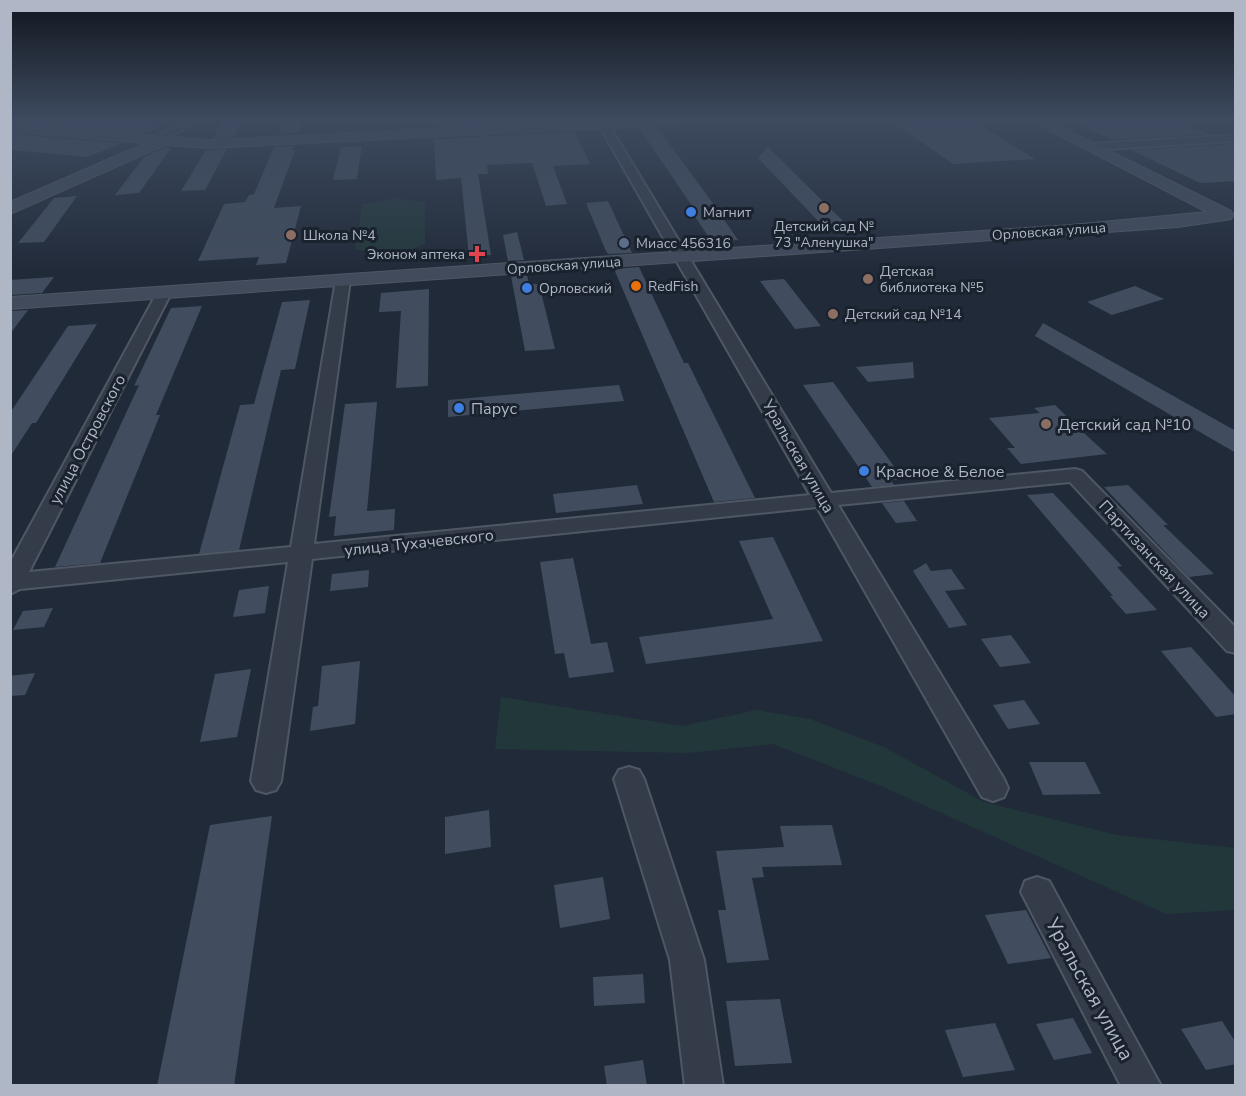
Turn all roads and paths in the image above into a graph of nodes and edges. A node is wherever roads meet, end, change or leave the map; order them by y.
1 (95, 170) edge
2 (631, 170) edge
3 (1136, 170) edge
4 (10, 209) edge
5 (1230, 218) edge
6 (682, 257) junction
7 (343, 280) junction
8 (164, 292) junction
9 (10, 303) edge
10 (1075, 474) joint
11 (825, 501) junction
12 (301, 554) junction
13 (11, 584) edge
14 (1236, 644) edge
15 (628, 779) dead end
16 (266, 781) dead end
17 (993, 788) dead end
18 (1037, 892) dead end
19 (704, 1086) edge
20 (1143, 1086) edge

1 - 4 street
2 - 6 street, Уральская улица
3 - 5 street
5 - 6 street, Орловская улица
6 - 7 street, Орловская улица
6 - 11 street, Уральская улица
7 - 8 street, Орловская улица
7 - 12 street
8 - 9 street, Орловская улица
8 - 13 street, улица Островского
10 - 11 street, улица Тухачевского
10 - 14 street, Партизанская улица
11 - 12 street, улица Тухачевского
11 - 17 street, Уральская улица
12 - 13 street, улица Тухачевского
12 - 16 street
15 - 19 street
18 - 20 street, Уральская улица

